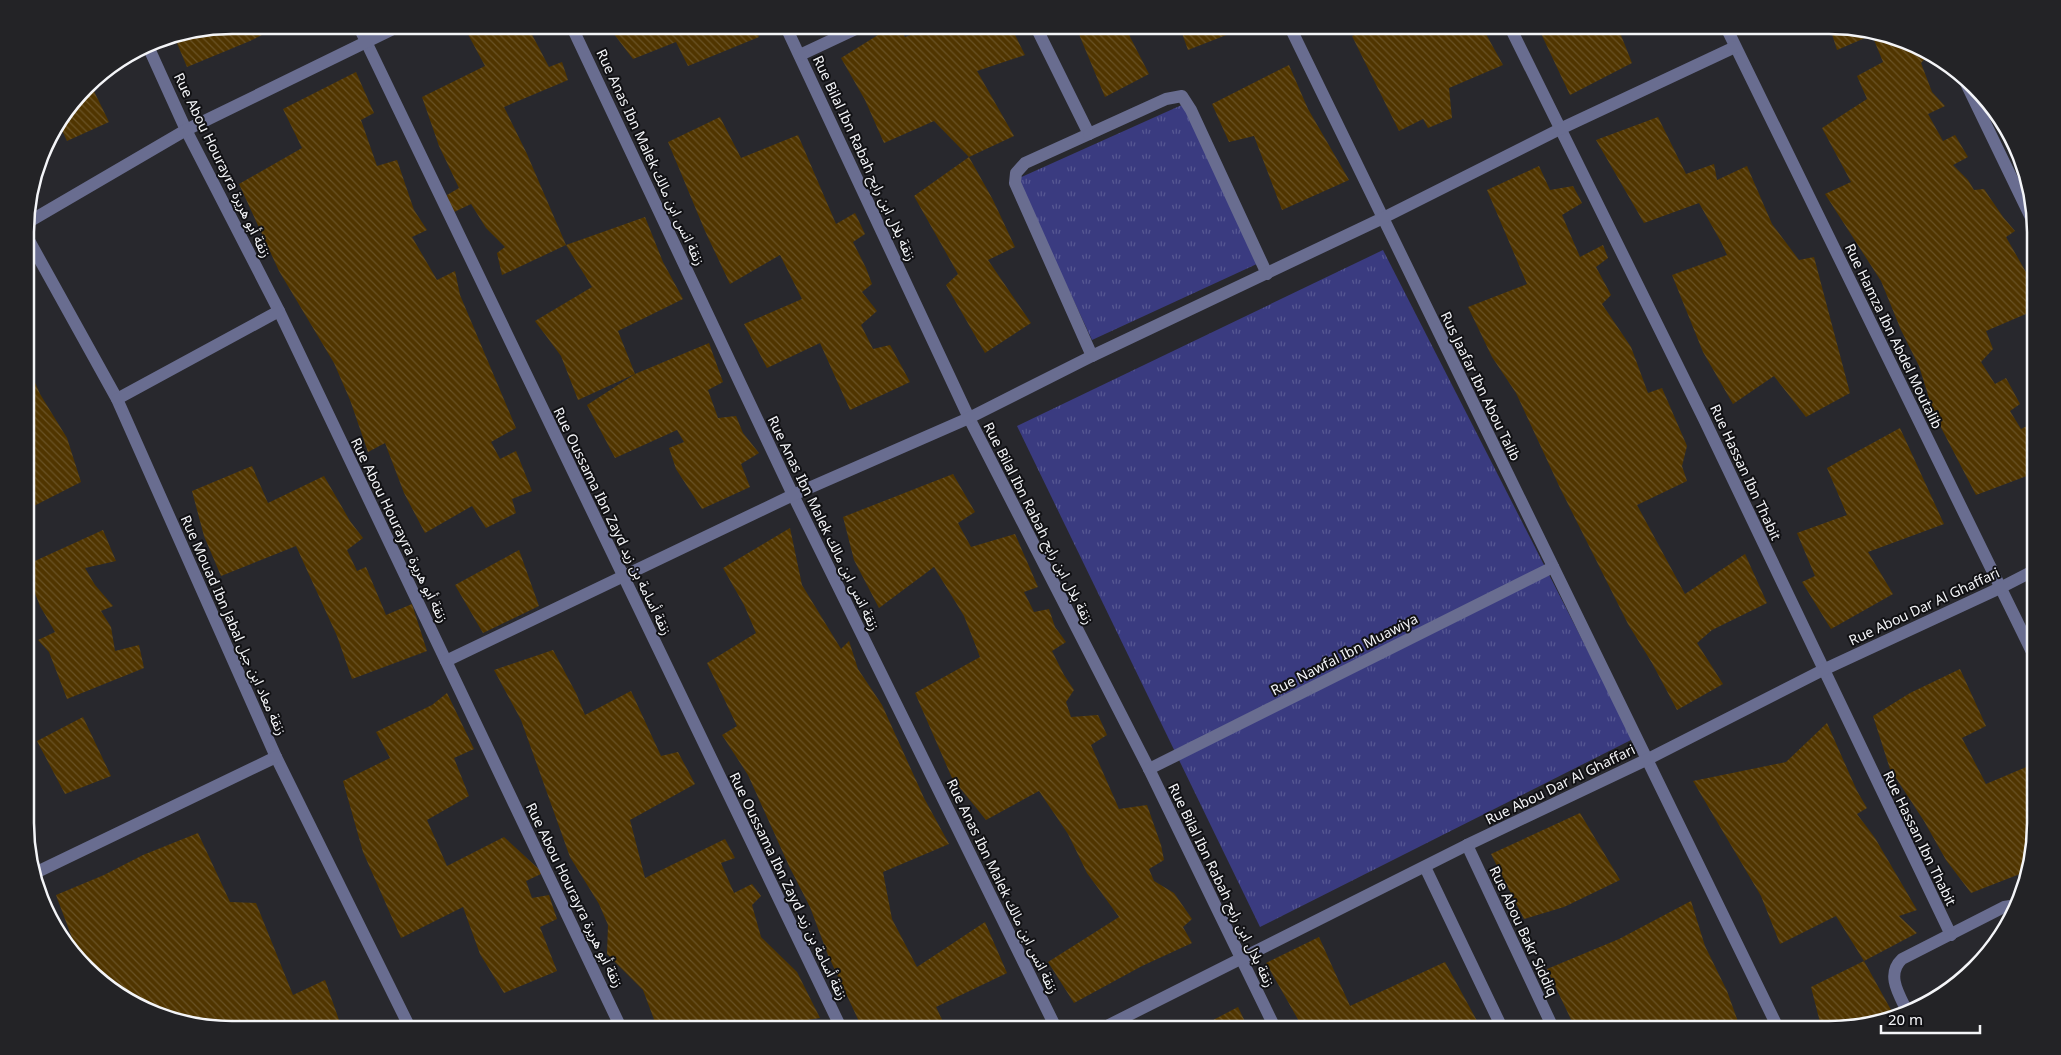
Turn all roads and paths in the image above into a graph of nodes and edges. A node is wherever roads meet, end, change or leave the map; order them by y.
1 (363, 34) edge
2 (383, 34) edge
3 (576, 34) edge
4 (790, 34) edge
5 (845, 34) edge
6 (1039, 34) edge
7 (1293, 34) edge
8 (1513, 34) edge
9 (1729, 34) edge
10 (367, 42) junction
11 (1735, 47) junction
12 (150, 51) edge
13 (800, 55) junction
14 (1971, 94) edge
15 (1560, 129) junction
16 (186, 130) junction
17 (1089, 134) junction
18 (2026, 208) edge
19 (1383, 218) junction
20 (34, 219) edge
21 (34, 250) edge
22 (1267, 274) junction
23 (278, 311) junction
24 (1092, 356) junction
25 (117, 399) junction
26 (969, 418) junction
27 (793, 496) junction
28 (1553, 566) junction
29 (2027, 574) edge
30 (623, 578) junction
31 (2000, 588) junction
32 (2027, 642) edge
33 (446, 660) junction
34 (1823, 670) junction
35 (276, 757) junction
36 (1648, 759) junction
37 (1149, 769) junction
38 (1467, 845) junction
39 (1425, 867) junction
40 (39, 871) edge
41 (2009, 906) edge
42 (1950, 935) junction
43 (1241, 958) junction
44 (1905, 1006) edge
45 (407, 1021) edge
46 (618, 1021) edge
47 (838, 1021) edge
48 (1054, 1021) edge
49 (1117, 1021) edge
50 (1272, 1021) edge
51 (1499, 1021) edge
52 (1550, 1021) edge
53 (1775, 1021) edge

1 - 10 street, Rue Oussama Ibn Zayd زنقة أسامة بن زيد
2 - 10 street
3 - 27 street, Rue Anas Ibn Malek زنقة انس ابن مالك
4 - 13 street, Rue Bilal Ibn Rabah زنقة بلال ابن رابح
5 - 13 street
6 - 17 street
7 - 19 street, Rus Jaafar Ibn Abou Talib
8 - 15 street, Rue Hassan Ibn Thabit
9 - 11 street, Rue Hamza Ibn Abdel Moutalib
10 - 16 street
10 - 30 street, Rue Oussama Ibn Zayd زنقة أسامة بن زيد
11 - 15 street
11 - 31 street, Rue Hamza Ibn Abdel Moutalib
12 - 16 street, Rue Abou Hourayra زنقة أبو هريرة
13 - 26 street, Rue Bilal Ibn Rabah زنقة بلال ابن رابح
14 - 18 street
15 - 19 street
15 - 34 street, Rue Hassan Ibn Thabit
16 - 20 street
16 - 23 street, Rue Abou Hourayra زنقة أبو هريرة
17 - 22 street
17 - 24 street
19 - 22 street
19 - 28 street, Rus Jaafar Ibn Abou Talib
21 - 25 street, Rue Mouad Ibn Jabal زنقة معاد ابن جبل
22 - 24 street
23 - 25 street
23 - 33 street, Rue Abou Hourayra زنقة أبو هريرة
24 - 26 street
25 - 35 street, Rue Mouad Ibn Jabal زنقة معاد ابن جبل
26 - 27 street
26 - 37 street, Rue Bilal Ibn Rabah زنقة بلال ابن رابح
27 - 30 street
27 - 48 street, Rue Anas Ibn Malek زنقة انس ابن مالك
28 - 36 street, Rus Jaafar Ibn Abou Talib
28 - 37 street, Rue Nawfal Ibn Muawiya
29 - 31 street, Rue Abou Dar Al Ghaffari
30 - 33 street
30 - 47 street, Rue Oussama Ibn Zayd زنقة أسامة بن زيد
31 - 32 street, Rue Hamza Ibn Abdel Moutalib
31 - 34 street, Rue Abou Dar Al Ghaffari
33 - 46 street, Rue Abou Hourayra زنقة أبو هريرة
34 - 36 street, Rue Abou Dar Al Ghaffari
34 - 42 street, Rue Hassan Ibn Thabit
35 - 40 street
35 - 45 street, Rue Mouad Ibn Jabal زنقة معاد ابن جبل
36 - 38 street, Rue Abou Dar Al Ghaffari
36 - 53 street, Rus Jaafar Ibn Abou Talib
37 - 43 street, Rue Bilal Ibn Rabah زنقة بلال ابن رابح
38 - 39 street, Rue Abou Dar Al Ghaffari
38 - 52 street, Rue Abou Bakr Siddiq
39 - 43 street, Rue Abou Dar Al Ghaffari
39 - 51 street
41 - 42 street
42 - 44 street
43 - 49 street, Rue Abou Dar Al Ghaffari
43 - 50 street, Rue Bilal Ibn Rabah زنقة بلال ابن رابح

